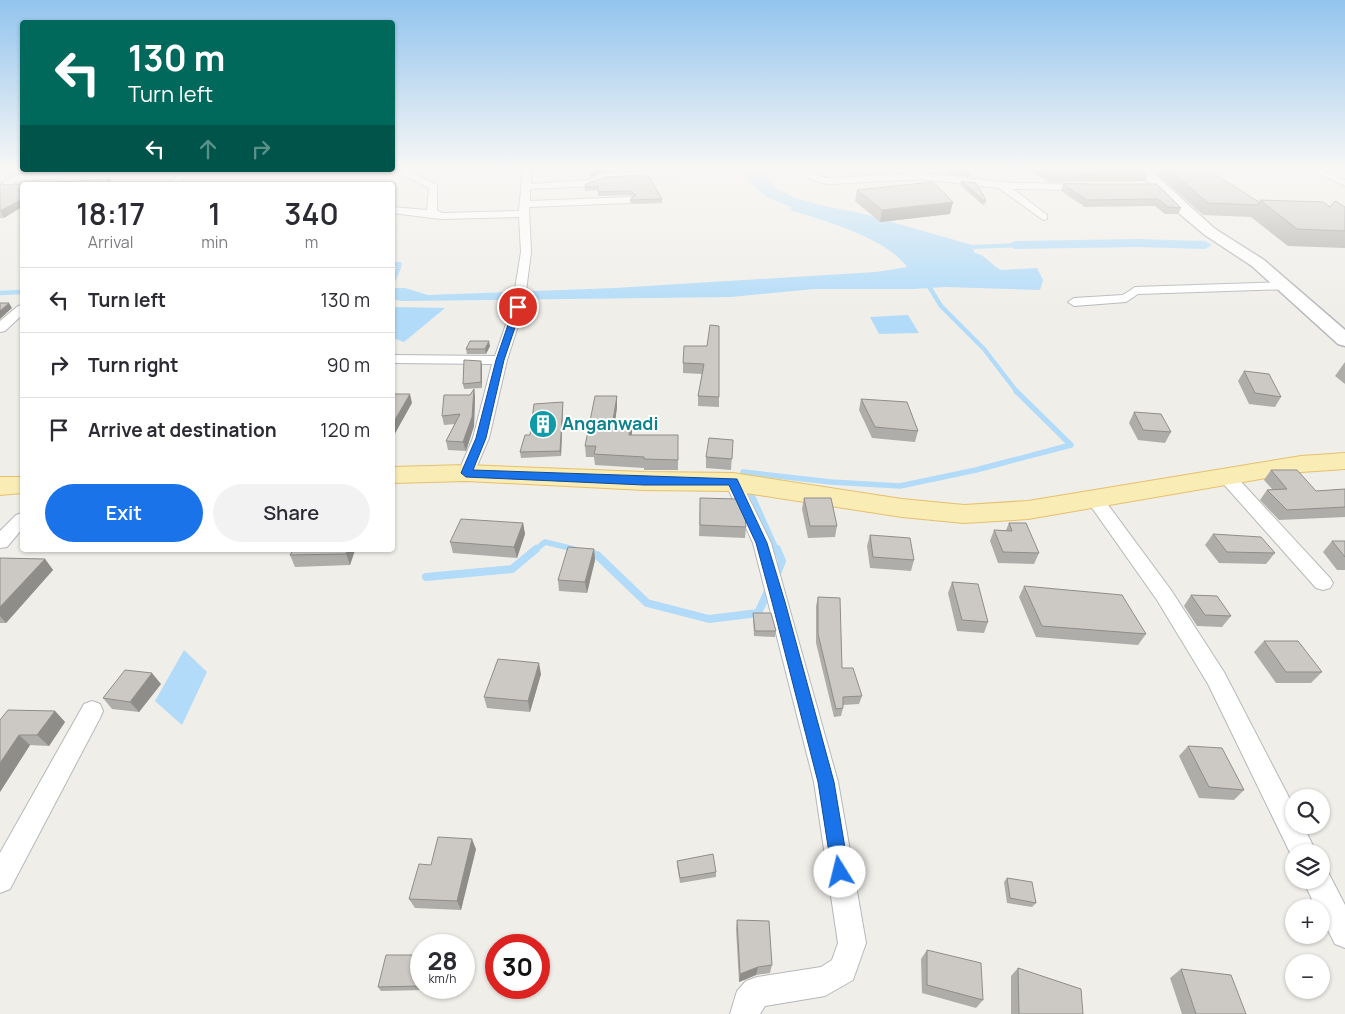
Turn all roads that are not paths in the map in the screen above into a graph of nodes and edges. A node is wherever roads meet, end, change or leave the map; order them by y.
1 (524, 217) edge
2 (1193, 217) edge
3 (1286, 286) junction
4 (1074, 302) dead end
5 (20, 311) edge
6 (0, 328) edge
7 (1345, 340) edge
8 (395, 359) edge
9 (500, 360) junction
10 (1345, 461) edge
11 (466, 473) junction
12 (395, 476) edge
13 (1226, 476) junction
14 (733, 482) junction
15 (20, 485) edge
16 (0, 486) edge
17 (1094, 498) junction
18 (20, 521) edge
19 (0, 542) edge
20 (1323, 583) dead end
21 (92, 711) dead end
22 (1299, 844) edge
23 (0, 880) edge
24 (1322, 889) edge
25 (1345, 934) edge
26 (746, 1014) edge

1 - 9 street
2 - 3 main road
3 - 4 street
3 - 7 main road
5 - 6 street
8 - 9 street
9 - 11 street
10 - 13 main road
11 - 12 main road
11 - 14 main road
13 - 17 main road
13 - 20 street
14 - 17 main road
14 - 26 street
15 - 16 main road
17 - 22 street
18 - 19 street
21 - 23 street
24 - 25 street

